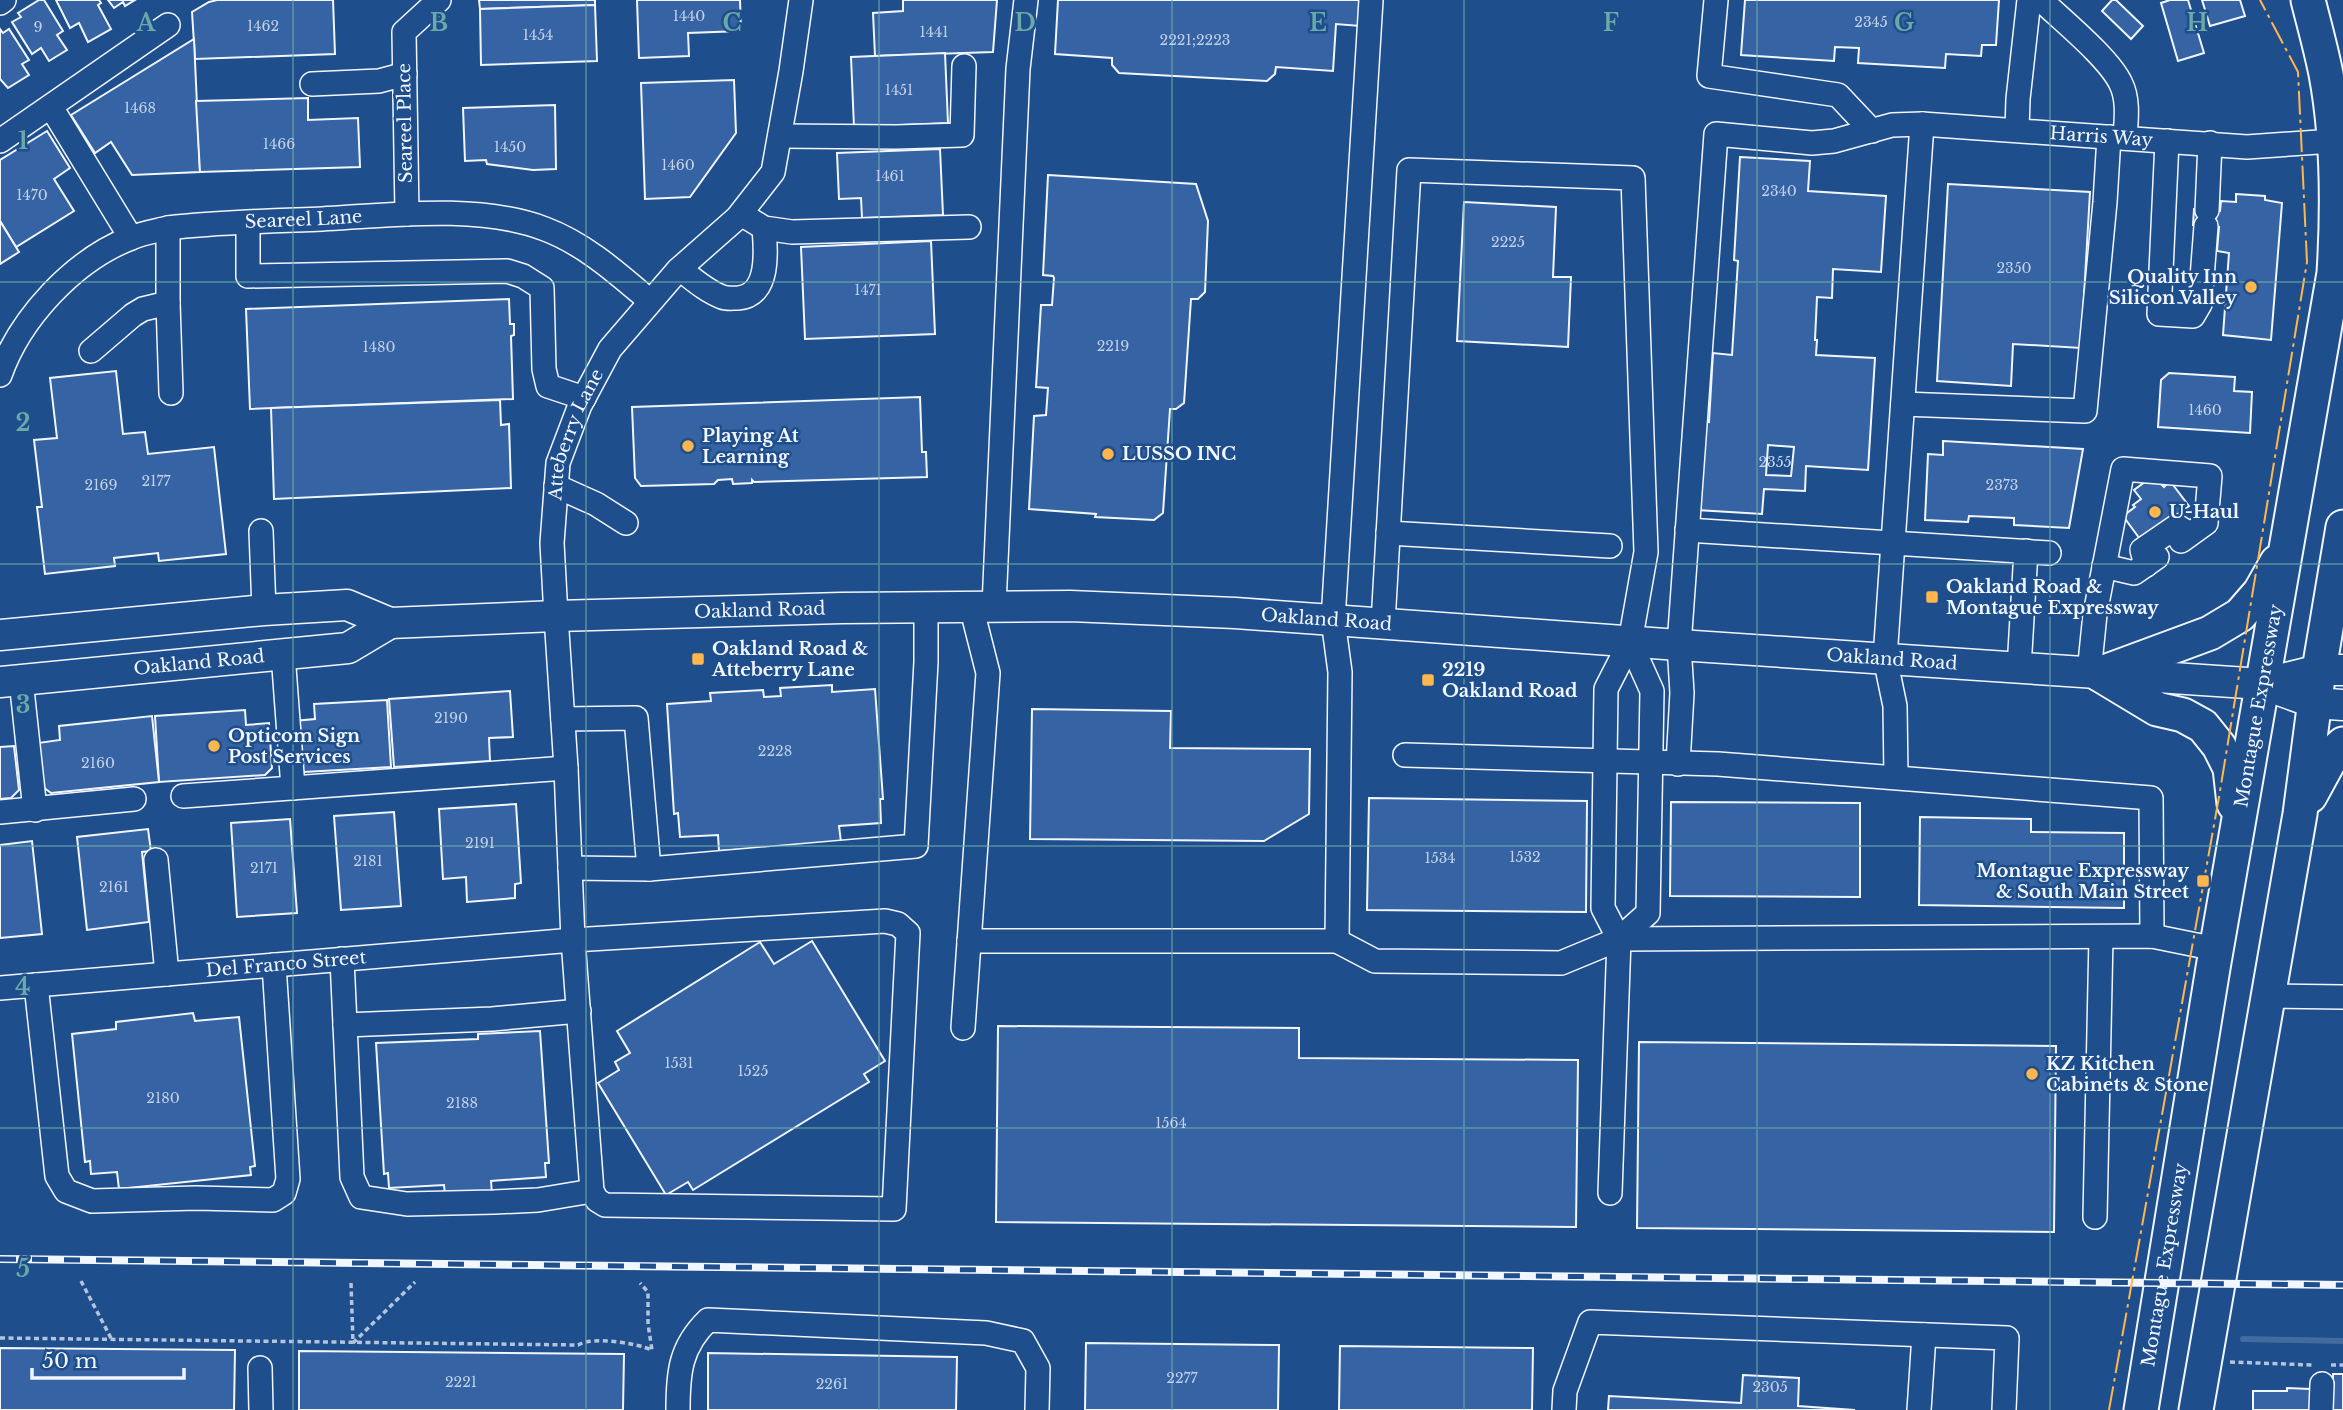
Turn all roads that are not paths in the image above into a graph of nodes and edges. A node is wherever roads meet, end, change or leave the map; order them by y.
1 (439, 0) edge
2 (801, 0) edge
3 (1026, 0) edge
4 (1371, 0) edge
5 (1716, 0) edge
6 (2029, 0) edge
7 (2041, 0) edge
8 (2308, 0) edge
9 (167, 25) dead end
10 (964, 66) dead end
11 (405, 74) junction
12 (312, 84) dead end
13 (51, 107) junction
14 (1922, 124) junction
15 (2017, 130) junction
16 (1872, 131) junction
17 (780, 136) junction
18 (2117, 137) junction
19 (0, 141) edge
20 (2167, 141) junction
21 (2333, 141) junction
22 (2210, 143) junction
23 (407, 214) junction
24 (741, 214) junction
25 (248, 223) junction
26 (969, 227) dead end
27 (168, 228) junction
28 (764, 228) junction
29 (131, 238) junction
30 (680, 269) junction
31 (650, 301) junction
32 (169, 303) junction
33 (91, 351) dead end
34 (2, 361) edge
35 (171, 393) dead end
36 (584, 398) junction
37 (1903, 404) junction
38 (556, 486) junction
39 (626, 523) dead end
40 (2343, 527) edge
41 (1687, 530) junction
42 (261, 531) dead end
43 (1388, 533) junction
44 (1894, 543) junction
45 (1610, 546) dead end
46 (2285, 548) junction
47 (2026, 551) junction
48 (2049, 553) dead end
49 (2104, 566) junction
50 (926, 606) junction
51 (982, 606) junction
52 (264, 610) junction
53 (556, 616) junction
54 (1333, 620) junction
55 (390, 623) junction
56 (1383, 623) junction
57 (0, 635) edge
58 (1630, 642) junction
59 (1678, 645) junction
60 (283, 654) junction
61 (1885, 658) junction
62 (2019, 668) junction
63 (2331, 670) edge
64 (2094, 673) junction
65 (10, 681) edge
66 (2262, 684) junction
67 (2329, 704) edge
68 (563, 719) junction
69 (2343, 744) edge
70 (1405, 755) dead end
71 (1605, 761) junction
72 (1650, 762) junction
73 (1678, 764) junction
74 (566, 768) junction
75 (1896, 778) junction
76 (293, 788) junction
77 (183, 796) dead end
78 (134, 799) dead end
79 (35, 810) junction
80 (0, 812) edge
81 (2300, 814) junction
82 (2237, 832) junction
83 (156, 860) dead end
84 (570, 868) junction
85 (649, 869) junction
86 (2152, 936) junction
87 (2101, 937) junction
88 (1619, 939) junction
89 (573, 940) junction
90 (1337, 941) junction
91 (969, 942) junction
92 (2216, 949) junction
93 (342, 959) junction
94 (274, 965) junction
95 (167, 974) junction
96 (36, 985) junction
97 (0, 988) edge
98 (2269, 996) junction
99 (2343, 997) edge
100 (579, 1011) junction
101 (345, 1025) junction
102 (963, 1028) dead end
103 (592, 1191) junction
104 (1610, 1193) dead end
105 (2095, 1217) dead end
106 (1924, 1335) junction
107 (260, 1368) dead end
108 (2323, 1371) road end
109 (261, 1410) edge
110 (678, 1410) edge
111 (1037, 1410) edge
112 (1564, 1410) edge
113 (1919, 1410) edge
114 (2004, 1410) edge
115 (2141, 1410) edge
116 (2196, 1410) edge
117 (2321, 1410) edge

1 - 11 street, Seareel Place
2 - 17 street, Atteberry Lane
3 - 51 street
4 - 54 street
5 - 16 street
6 - 15 street
7 - 18 street
8 - 21 highway, Montague Expressway
9 - 13 street
10 - 17 street
11 - 12 street
11 - 23 street, Seareel Place
13 - 19 street
13 - 29 street
14 - 15 street, Harris Way
14 - 16 street, Harris Way
14 - 37 street
15 - 18 street, Harris Way
16 - 41 street, Harris Way
17 - 24 street, Atteberry Lane
18 - 20 street, Harris Way
18 - 37 street
20 - 22 street, Harris Way
20 - 22 street
21 - 22 street, Harris Way
21 - 46 highway, Montague Expressway
23 - 25 street, Seareel Lane
23 - 31 street, Seareel Lane
24 - 28 street
24 - 30 street, Atteberry Lane
25 - 27 street, Seareel Lane
25 - 36 street
26 - 28 street
27 - 29 street, Seareel Lane
27 - 32 street
28 - 30 street
29 - 34 street, Seareel Lane
30 - 31 street, Atteberry Lane
31 - 36 street, Atteberry Lane
32 - 33 street
32 - 35 street
36 - 38 street, Atteberry Lane
37 - 44 street
38 - 39 street
38 - 53 street, Atteberry Lane
40 - 63 highway
41 - 44 street
41 - 59 street
42 - 52 street
43 - 45 street
43 - 56 street
43 - 58 street
44 - 47 street
44 - 61 street
46 - 64 highway
46 - 66 highway, Montague Expressway
47 - 48 street
47 - 62 street
49 - 49 street
49 - 64 street
50 - 51 main road, Oakland Road
50 - 53 main road, Oakland Road
50 - 85 street
51 - 54 main road, Oakland Road
51 - 91 street
52 - 55 main road, Oakland Road
52 - 57 main road, Oakland Road
53 - 55 main road, Oakland Road
53 - 68 street, Atteberry Lane
54 - 56 main road, Oakland Road
54 - 90 street
55 - 60 main road, Oakland Road
56 - 58 main road, Oakland Road
58 - 59 main road, Oakland Road
58 - 71 street
58 - 72 street
59 - 61 main road, Oakland Road
59 - 73 street
60 - 65 main road, Oakland Road
60 - 76 street
61 - 62 main road, Oakland Road
61 - 75 street
62 - 64 main road, Oakland Road
63 - 66 main road, Oakland Road
63 - 67 highway
64 - 66 main road, Oakland Road
64 - 82 highway
65 - 79 street
66 - 67 main road, Oakland Road
66 - 82 highway, Montague Expressway
67 - 81 highway
68 - 74 street, Atteberry Lane
68 - 85 street
69 - 81 highway
70 - 71 street
71 - 72 street
71 - 88 street
72 - 73 street
72 - 88 street
73 - 75 street
74 - 76 street
74 - 84 street, Atteberry Lane
75 - 86 street
76 - 77 street
78 - 79 street
79 - 80 street
81 - 98 highway
82 - 92 highway, Montague Expressway
83 - 95 street
84 - 85 street
84 - 89 street, Atteberry Lane
86 - 87 street
86 - 92 street
87 - 88 street
87 - 105 street
88 - 90 street
88 - 104 street
89 - 93 street, Del Franco Street
89 - 100 street, Atteberry Lane
89 - 103 street, Del Franco Street
90 - 91 street
91 - 102 street
92 - 115 highway, Montague Expressway
93 - 94 street, Del Franco Street
93 - 101 street
94 - 95 street, Del Franco Street
94 - 96 street
95 - 96 street, Del Franco Street
96 - 97 street, Del Franco Street
98 - 99 street
98 - 116 highway
100 - 101 street
100 - 103 street, Atteberry Lane
101 - 103 street
106 - 112 street
106 - 113 street
106 - 114 street
107 - 109 street
108 - 117 street
110 - 111 street

